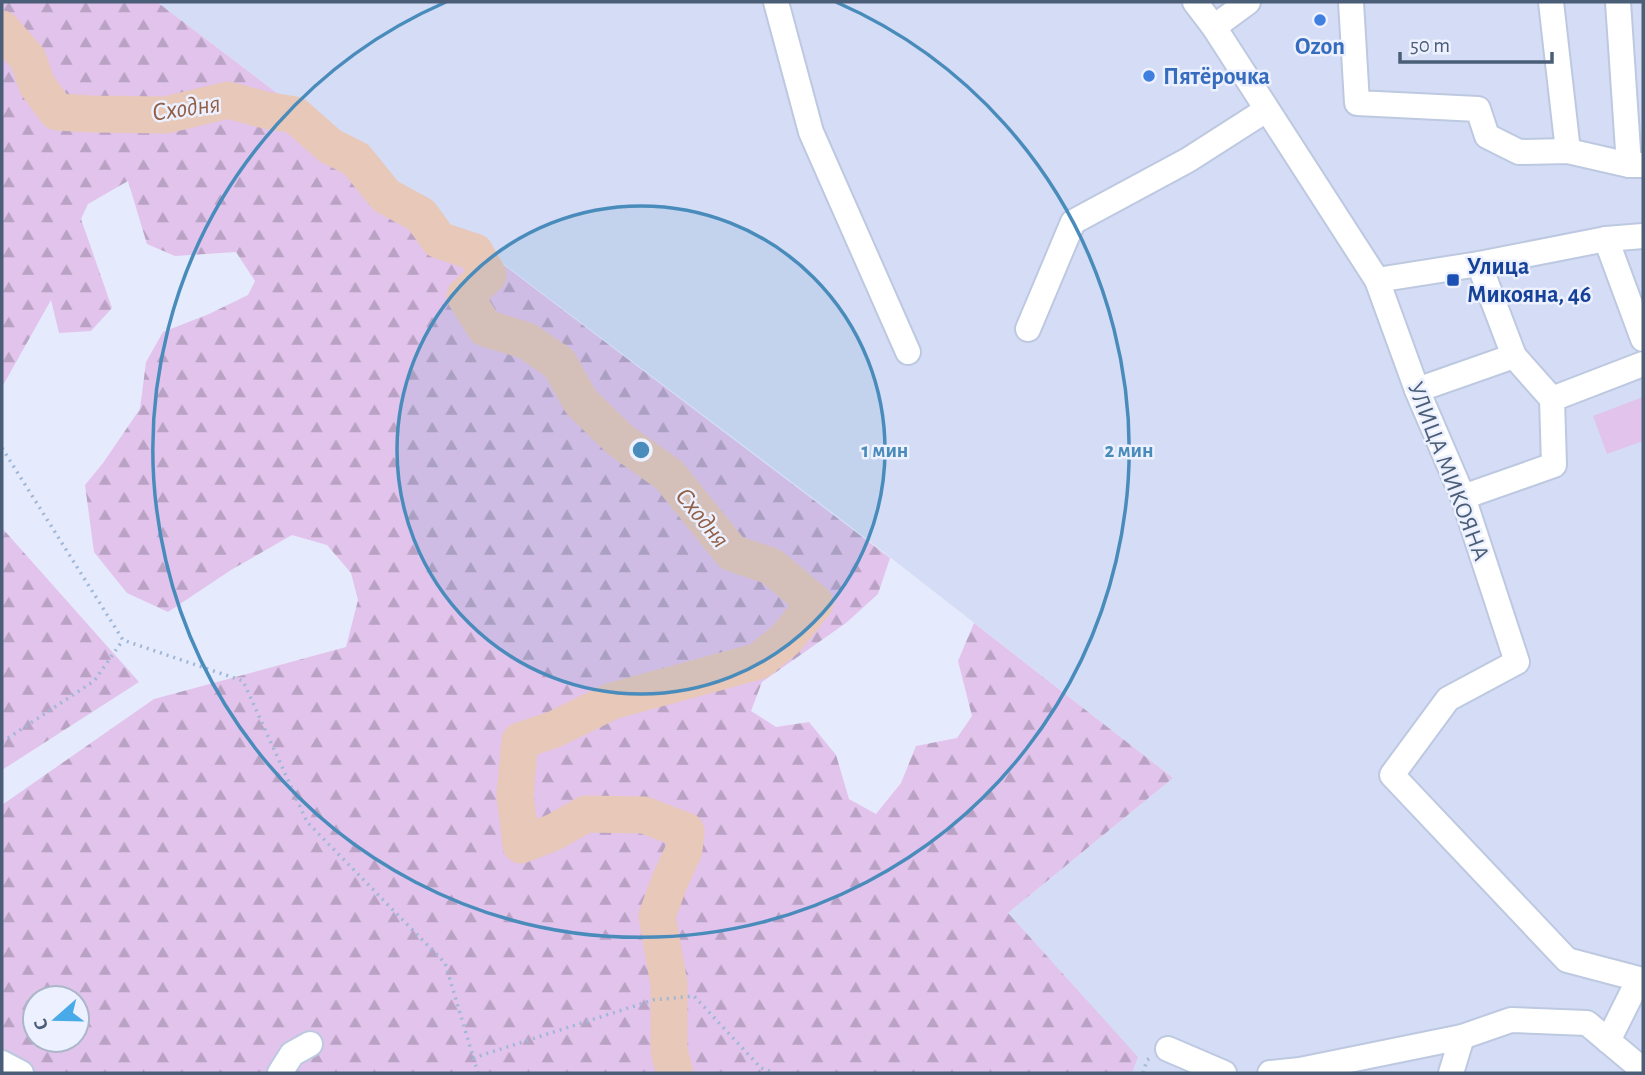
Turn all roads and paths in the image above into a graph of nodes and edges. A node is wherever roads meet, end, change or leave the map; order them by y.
1 (776, 2) edge
2 (1195, 2) edge
3 (1248, 2) edge
4 (1350, 2) edge
5 (1551, 2) edge
6 (1618, 2) edge
7 (1214, 27) junction
8 (1266, 110) junction
9 (1568, 151) junction
10 (1636, 165) edge
11 (1643, 236) edge
12 (1606, 239) junction
13 (1479, 264) junction
14 (1377, 280) junction
15 (1028, 329) dead end
16 (1643, 339) edge
17 (908, 352) dead end
18 (1514, 356) junction
19 (1643, 364) edge
20 (1417, 390) junction
21 (1552, 399) junction
22 (2, 448) edge
23 (1463, 497) junction
24 (123, 640) junction
25 (2, 742) edge
26 (1462, 1037) junction
27 (1608, 1041) junction
28 (310, 1045) dead end
29 (1168, 1049) dead end
30 (473, 1058) junction
31 (2, 1063) edge
32 (1643, 1070) edge
33 (21, 1073) edge
34 (280, 1073) edge
35 (478, 1073) edge
36 (775, 1073) edge
37 (1224, 1073) edge
38 (1270, 1073) edge
39 (1451, 1073) edge

1 - 17 street
2 - 7 street, УЛИЦА МИКОЯНА
3 - 7 street
4 - 9 street
5 - 9 street
6 - 10 street
7 - 8 street, УЛИЦА МИКОЯНА
8 - 14 street, УЛИЦА МИКОЯНА
8 - 15 street
9 - 10 street
11 - 12 street
12 - 13 street
12 - 16 street
13 - 14 street
13 - 18 street
14 - 20 street, УЛИЦА МИКОЯНА
18 - 20 street
18 - 21 street
19 - 21 street
20 - 23 street, УЛИЦА МИКОЯНА
21 - 23 street
22 - 24 path
23 - 27 street, УЛИЦА МИКОЯНА
24 - 25 path
24 - 30 path
26 - 27 street
26 - 38 street
26 - 39 street
27 - 32 street
28 - 34 street
29 - 37 street
30 - 35 path
30 - 36 path
31 - 33 street

